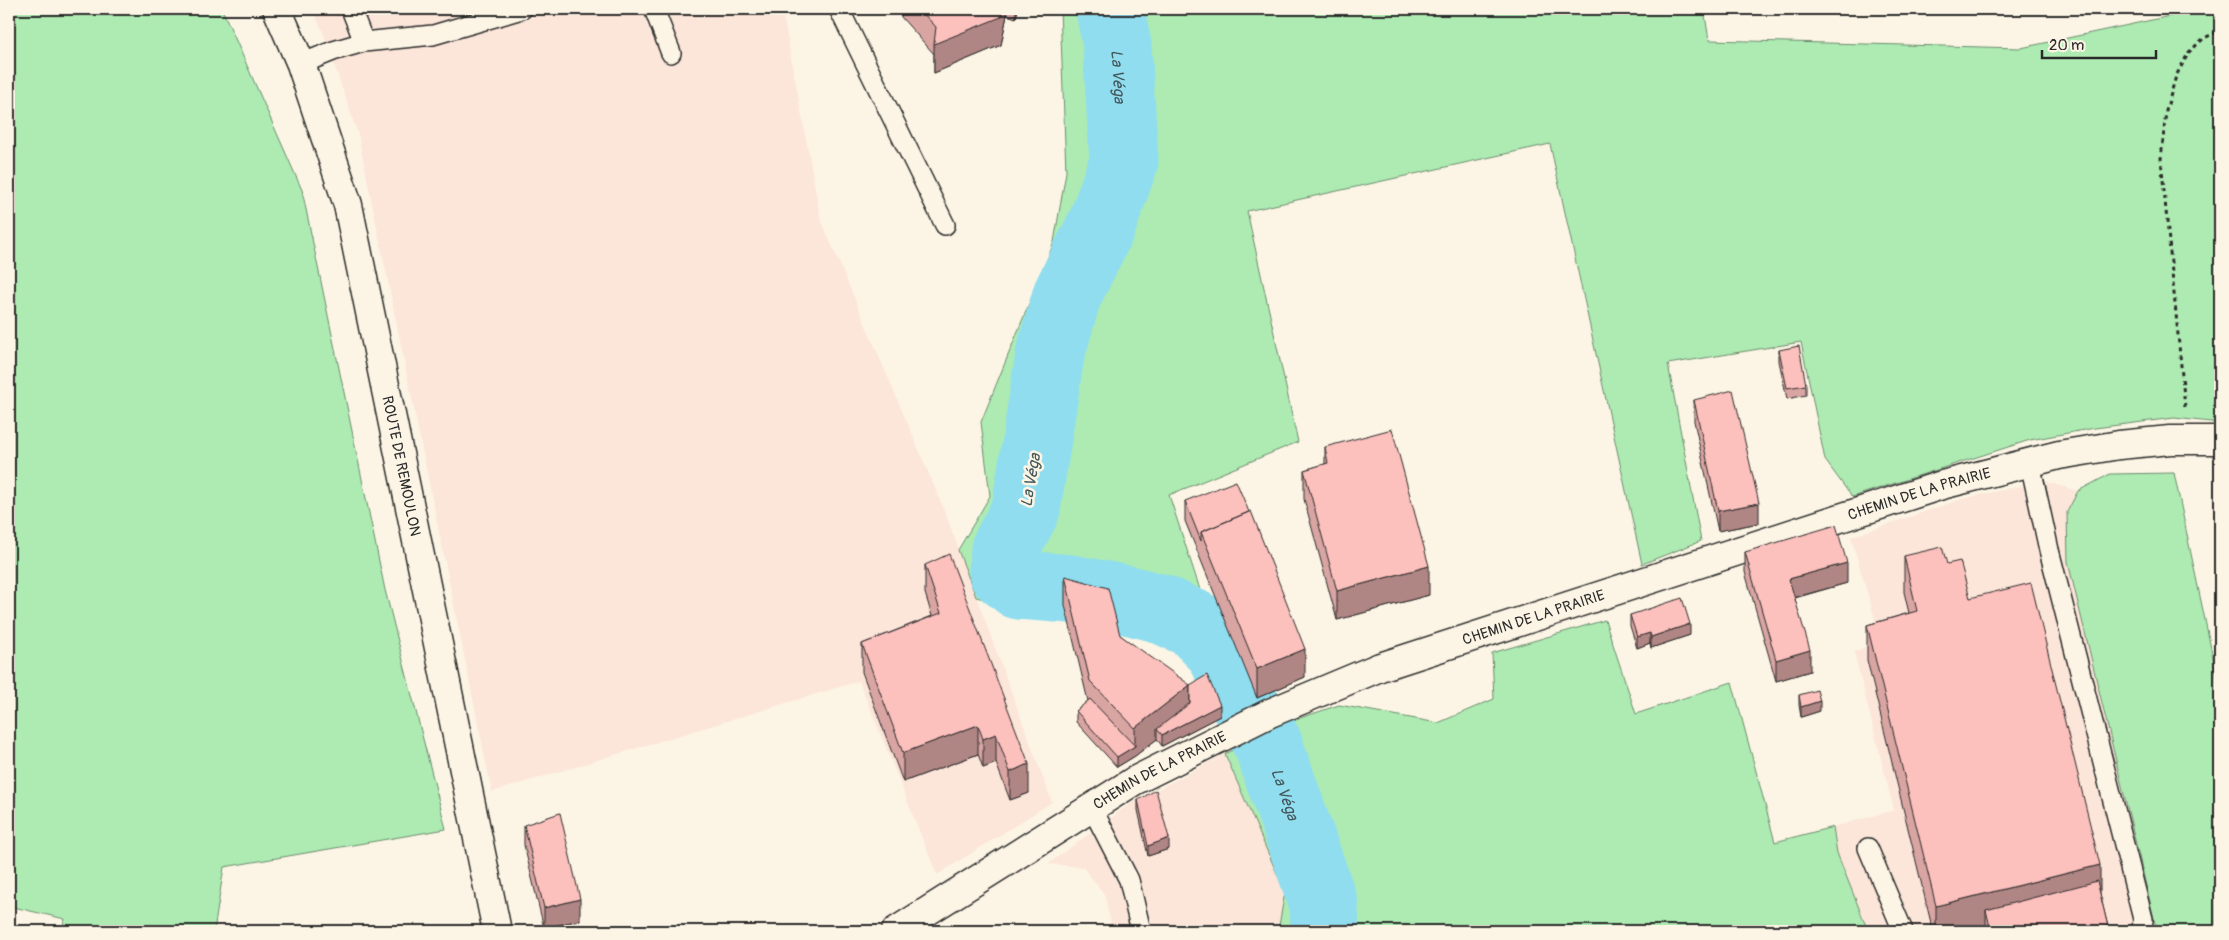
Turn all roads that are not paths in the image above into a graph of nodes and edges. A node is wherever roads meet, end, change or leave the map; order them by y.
1 (277, 9) edge
2 (351, 9) edge
3 (522, 9) edge
4 (654, 9) edge
5 (839, 9) edge
6 (364, 42) junction
7 (671, 53) dead end
8 (301, 64) junction
9 (945, 225) dead end
10 (2220, 440) edge
11 (2030, 463) junction
12 (1092, 808) junction
13 (1868, 848) dead end
14 (497, 931) edge
15 (896, 931) edge
16 (1141, 931) edge
17 (1903, 931) edge
18 (2142, 931) edge

1 - 8 street, ROUTE DE REMOULON
2 - 6 lane
3 - 6 lane
4 - 7 lane
5 - 9 lane
6 - 8 lane
8 - 14 street, ROUTE DE REMOULON
10 - 11 street, CHEMIN DE LA PRAIRIE
11 - 12 street, CHEMIN DE LA PRAIRIE
11 - 18 lane
12 - 15 street, CHEMIN DE LA PRAIRIE
12 - 16 lane
13 - 17 lane

